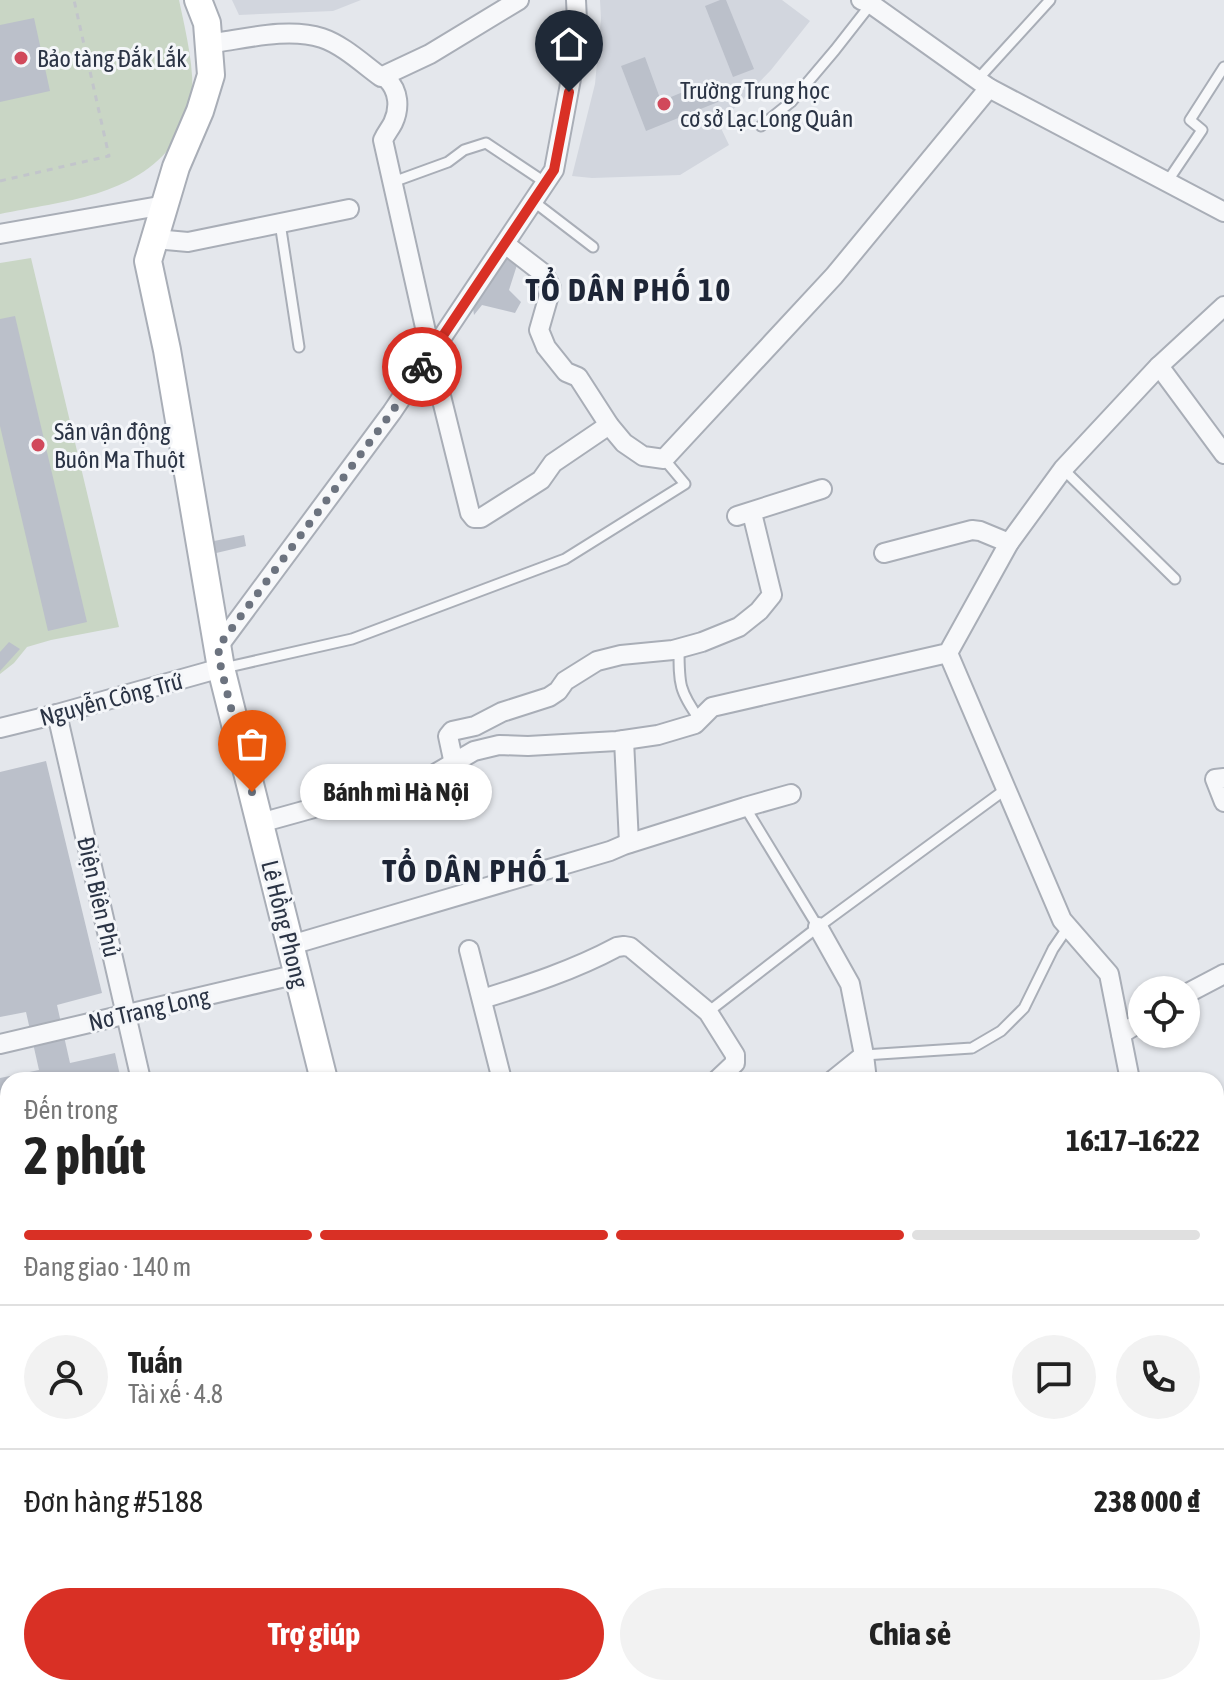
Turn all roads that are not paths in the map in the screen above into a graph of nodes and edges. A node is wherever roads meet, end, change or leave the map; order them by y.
1 (198, 0) edge
2 (211, 0) edge
3 (519, 0) edge
4 (576, 0) edge
5 (1050, 0) edge
6 (866, 2) edge
7 (220, 42) junction
8 (1224, 67) edge
9 (384, 78) junction
10 (983, 83) junction
11 (761, 126) dead end
12 (393, 182) junction
13 (1167, 182) junction
14 (546, 183) junction
15 (533, 201) junction
16 (165, 205) junction
17 (349, 209) dead end
18 (1224, 212) edge
19 (280, 223) junction
20 (0, 234) edge
21 (155, 239) junction
22 (505, 244) junction
23 (593, 247) dead end
24 (1224, 306) edge
25 (299, 347) dead end
26 (431, 354) junction
27 (1159, 366) junction
28 (440, 392) dead end
29 (609, 425) junction
30 (1224, 454) edge
31 (664, 459) junction
32 (1063, 469) junction
33 (822, 489) dead end
34 (1009, 543) junction
35 (884, 553) dead end
36 (1175, 579) dead end
37 (679, 649) junction
38 (948, 653) junction
39 (220, 657) junction
40 (57, 714) junction
41 (700, 720) junction
42 (0, 728) edge
43 (624, 740) junction
44 (454, 764) junction
45 (1224, 778) edge
46 (1006, 789) junction
47 (791, 794) dead end
48 (1224, 802) edge
49 (745, 807) junction
50 (260, 823) junction
51 (629, 843) junction
52 (818, 927) junction
53 (1068, 927) junction
54 (291, 945) junction
55 (469, 950) dead end
56 (298, 974) junction
57 (1224, 974) edge
58 (1200, 986) edge
59 (482, 999) junction
60 (708, 1012) junction
61 (127, 1015) junction
62 (1128, 1030) edge
63 (1121, 1034) junction
64 (0, 1044) edge
65 (864, 1055) junction
66 (139, 1072) edge
67 (322, 1072) edge
68 (500, 1072) edge
69 (727, 1072) edge
70 (843, 1072) edge
71 (866, 1072) edge
72 (1128, 1072) edge

1 - 16 street, Lê Hồng Phong
2 - 7 street, Lê Hồng Phong
3 - 9 street
4 - 14 street
5 - 10 lane
6 - 10 street
6 - 11 lane
7 - 9 street
7 - 16 street, Lê Hồng Phong
8 - 13 lane
9 - 12 street
10 - 13 street
10 - 31 street
12 - 14 lane
12 - 26 street
13 - 18 street
14 - 15 street
15 - 22 street
15 - 23 lane
16 - 20 street
16 - 21 street, Lê Hồng Phong
17 - 19 street
19 - 21 street
19 - 25 lane
21 - 39 street, Lê Hồng Phong
22 - 26 street
22 - 29 street
24 - 27 street
26 - 39 street
27 - 30 street
27 - 32 street
28 - 29 street
29 - 31 street
31 - 39 lane
32 - 34 street
32 - 36 lane
33 - 37 street
34 - 35 street
34 - 38 street
37 - 41 lane
37 - 44 street
38 - 41 street
38 - 46 street
39 - 40 street, Nguyễn Công Trứ
39 - 50 street, Lê Hồng Phong
40 - 42 street, Nguyễn Công Trứ
40 - 61 street, Điện Biên Phủ
41 - 43 street
43 - 44 street
43 - 51 street
44 - 50 street
45 - 48 street
46 - 52 lane
46 - 53 street
47 - 49 street
49 - 51 street
49 - 52 lane
50 - 54 street, Lê Hồng Phong
51 - 54 street
52 - 60 lane
52 - 65 street
53 - 63 street
53 - 65 lane
54 - 56 street, Lê Hồng Phong
55 - 59 street
56 - 61 street, Nơ Trang Long
56 - 67 street, Lê Hồng Phong
57 - 58 street
59 - 60 street
59 - 68 street
60 - 69 street
61 - 64 street, Nơ Trang Long
61 - 66 street, Điện Biên Phủ
62 - 63 street
63 - 72 street
65 - 70 street
65 - 71 street

